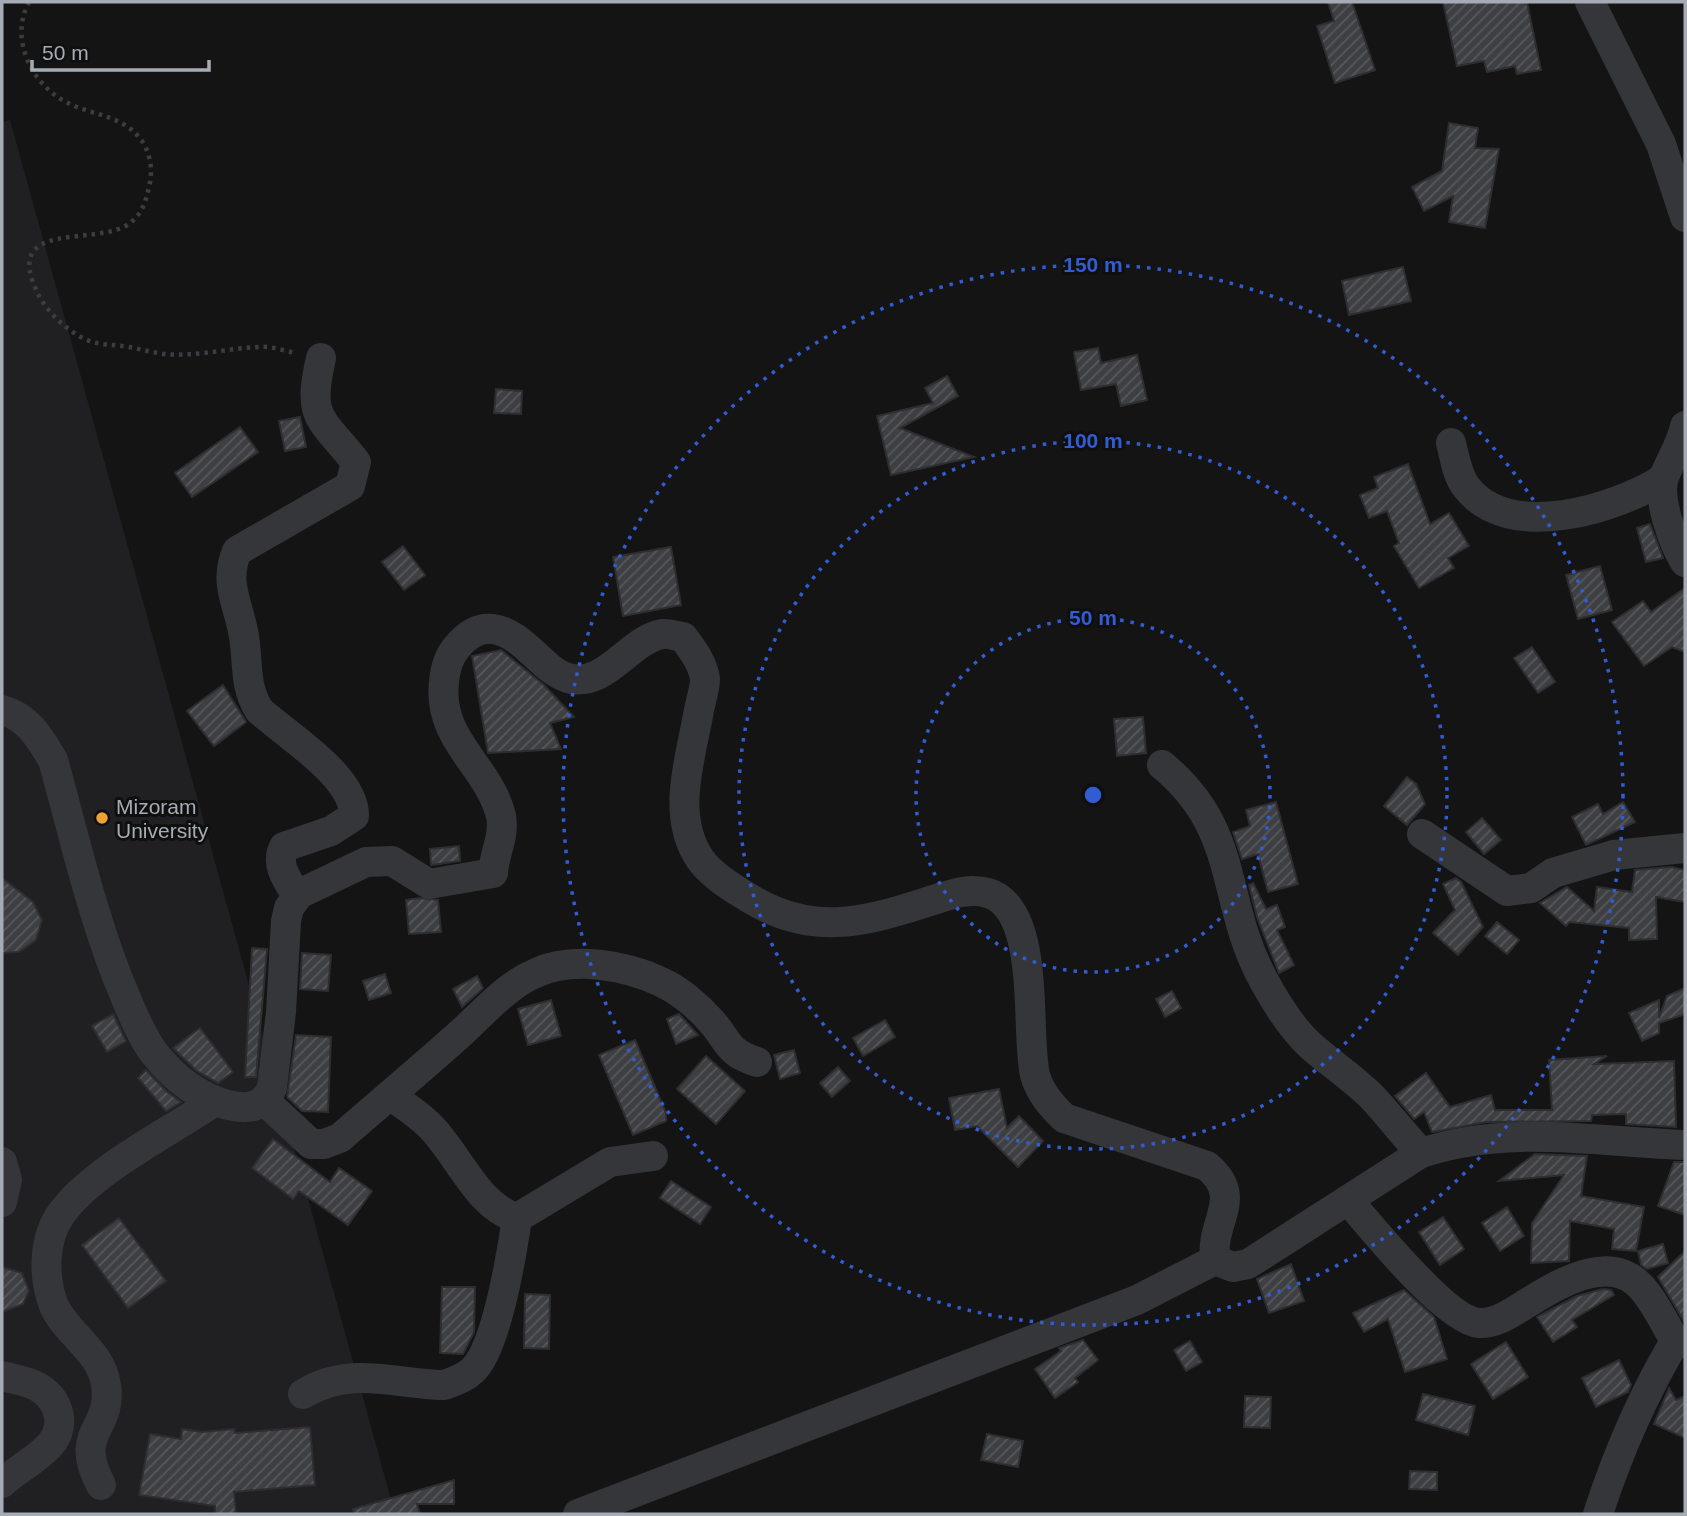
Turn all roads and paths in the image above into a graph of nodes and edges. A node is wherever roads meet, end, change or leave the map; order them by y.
1 (29, 2) edge
2 (1590, 2) edge
3 (1685, 217) edge
4 (321, 358) joint
5 (1685, 426) edge
6 (1451, 443) dead end
7 (1663, 479) junction
8 (1685, 562) edge
9 (2, 710) edge
10 (1162, 765) dead end
11 (1422, 834) dead end
12 (1685, 848) edge
13 (297, 896) junction
14 (757, 1062) dead end
15 (390, 1095) junction
16 (215, 1101) junction
17 (265, 1101) junction
18 (1685, 1145) edge
19 (1421, 1153) junction
20 (653, 1156) dead end
21 (2, 1162) edge
22 (1348, 1200) junction
23 (2, 1202) edge
24 (517, 1218) junction
25 (1215, 1260) junction
26 (1680, 1342) edge
27 (2, 1376) edge
28 (303, 1394) dead end
29 (2, 1483) edge
30 (101, 1485) dead end
31 (578, 1514) edge
32 (1598, 1514) edge

1 - 4 path
2 - 3 street
4 - 13 street
5 - 7 street
6 - 7 street
7 - 8 street
9 - 16 street
10 - 19 street
11 - 12 street
13 - 17 street
13 - 25 street
14 - 15 street
15 - 17 street
15 - 24 street
16 - 17 street
16 - 30 street
18 - 19 street
19 - 22 street
20 - 24 street
21 - 23 street
22 - 25 street
22 - 26 street
24 - 28 street
25 - 31 street
26 - 32 street
27 - 29 street

